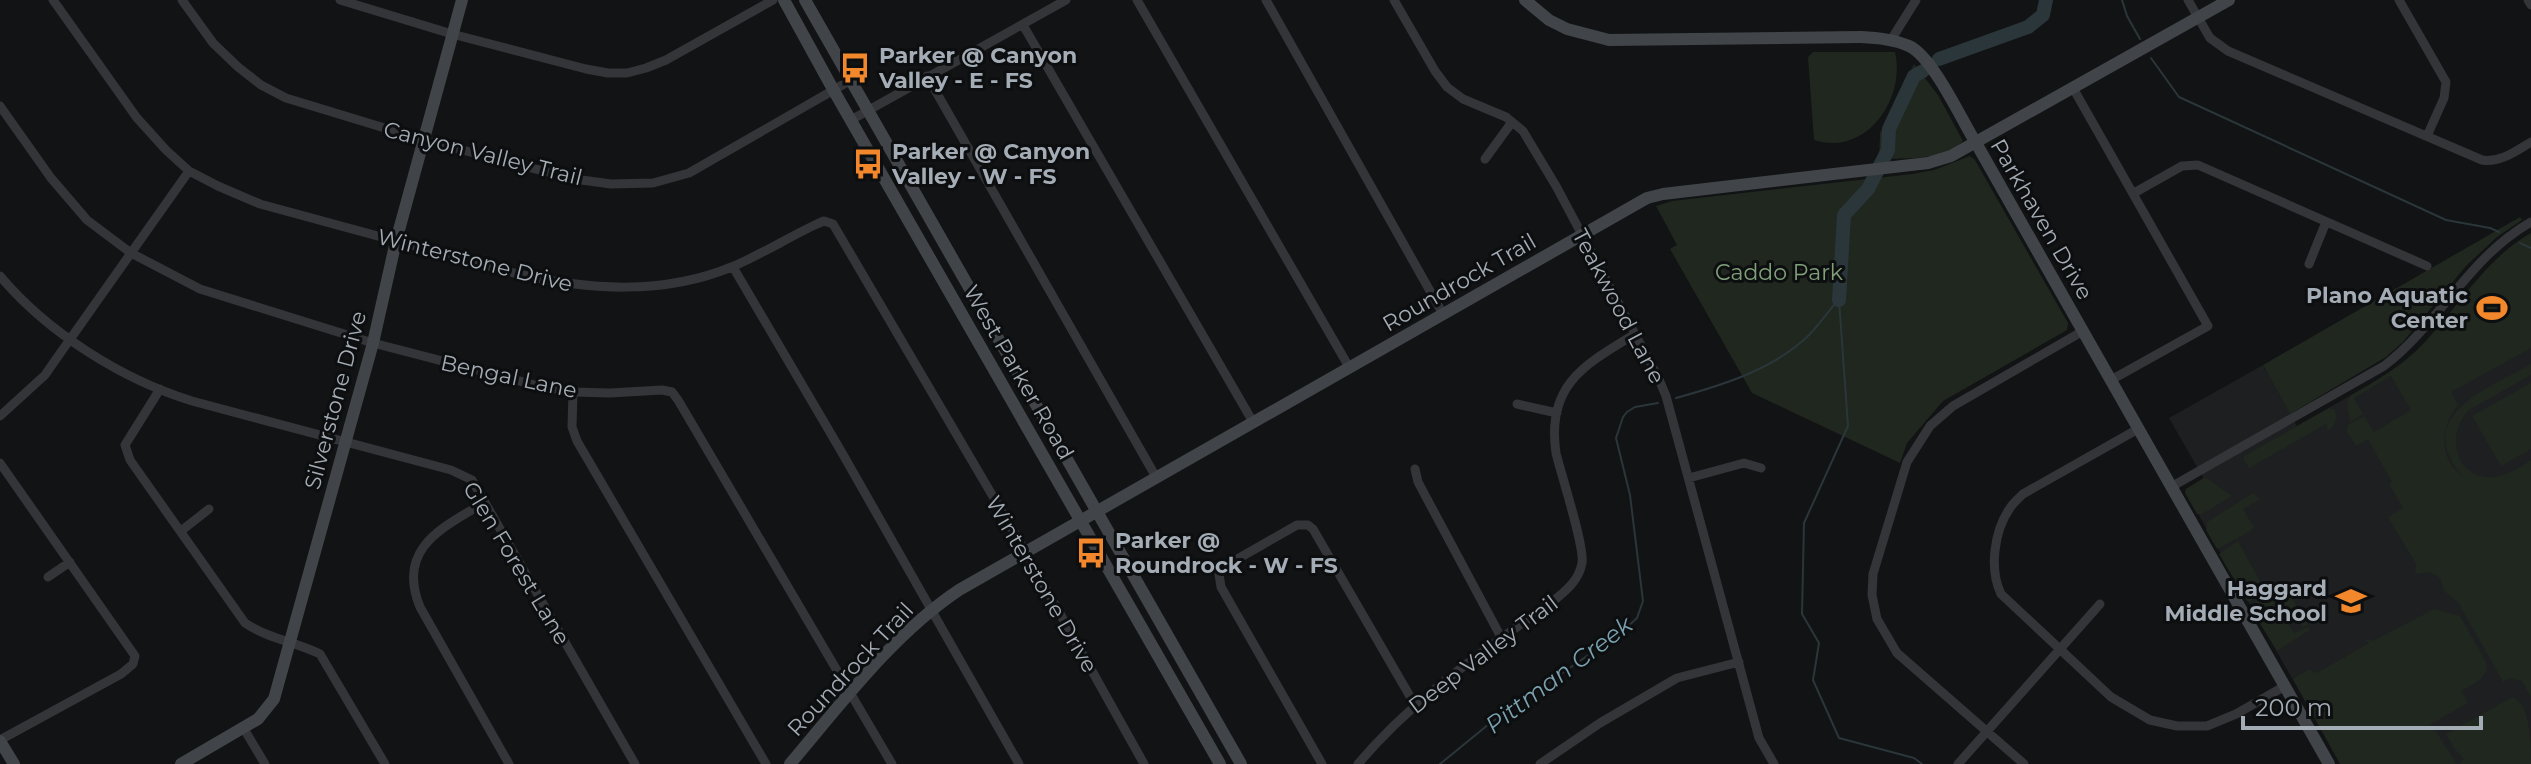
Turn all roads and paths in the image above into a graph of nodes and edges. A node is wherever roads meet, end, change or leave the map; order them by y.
1 (53, 0) edge
2 (182, 0) edge
3 (340, 0) edge
4 (462, 0) edge
5 (773, 0) edge
6 (784, 0) edge
7 (805, 0) edge
8 (1066, 0) edge
9 (1137, 0) edge
10 (1266, 0) edge
11 (1394, 0) edge
12 (1525, 0) edge
13 (1916, 0) edge
14 (2188, 0) edge
15 (2229, 0) edge
16 (2399, 0) edge
17 (2528, 0) edge
18 (2531, 5) edge
19 (2198, 17) junction
20 (1023, 25) junction
21 (452, 34) junction
22 (1891, 40) junction
23 (927, 76) junction
24 (851, 80) junction
25 (2073, 88) junction
26 (834, 91) junction
27 (0, 106) edge
28 (867, 110) junction
29 (851, 120) junction
30 (1512, 122) junction
31 (2427, 136) junction
32 (424, 140) junction
33 (2531, 142) edge
34 (1976, 143) junction
35 (1485, 159) dead end
36 (189, 171) junction
37 (2134, 193) junction
38 (2326, 222) junction
39 (2531, 222) edge
40 (1581, 236) junction
41 (396, 241) junction
42 (131, 253) junction
43 (2309, 264) dead end
44 (2427, 266) dead end
45 (733, 267) junction
46 (0, 276) edge
47 (1443, 314) junction
48 (2083, 331) junction
49 (1635, 334) junction
50 (71, 340) junction
51 (373, 343) junction
52 (1349, 367) junction
53 (2111, 380) junction
54 (160, 389) junction
55 (573, 392) junction
56 (1517, 404) dead end
57 (1557, 413) junction
58 (0, 416) edge
59 (1253, 422) junction
60 (2138, 429) junction
61 (344, 443) junction
62 (0, 463) edge
63 (1761, 468) dead end
64 (1415, 469) dead end
65 (1156, 477) junction
66 (1689, 478) junction
67 (2171, 487) junction
68 (485, 502) junction
69 (209, 509) dead end
70 (1095, 511) junction
71 (1080, 520) junction
72 (181, 531) junction
73 (1025, 551) junction
74 (70, 562) junction
75 (48, 577) dead end
76 (2100, 604) dead end
77 (932, 610) junction
78 (1502, 639) junction
79 (289, 643) junction
80 (2060, 650) junction
81 (1739, 662) junction
82 (2285, 686) junction
83 (851, 692) junction
84 (1415, 705) junction
85 (244, 729) junction
86 (1986, 732) junction
87 (0, 741) edge
88 (14, 764) edge
89 (181, 764) edge
90 (265, 764) edge
91 (385, 764) edge
92 (509, 764) edge
93 (635, 764) edge
94 (766, 764) edge
95 (790, 764) edge
96 (892, 764) edge
97 (1019, 764) edge
98 (1144, 764) edge
99 (1220, 764) edge
100 (1241, 764) edge
101 (1322, 764) edge
102 (1358, 764) edge
103 (1540, 764) edge
104 (1774, 764) edge
105 (1958, 764) edge
106 (2024, 764) edge
107 (2329, 764) edge

1 - 36 street, Winterstone Drive
2 - 32 street, Canyon Valley Trail
3 - 21 street
4 - 21 street, Silverstone Drive
5 - 21 street
6 - 26 street, West Parker Road
7 - 24 street, West Parker Road
8 - 20 street
9 - 52 street
10 - 47 street
11 - 30 street, Teakwood Lane
12 - 22 street, Parkhaven Drive
13 - 22 street
14 - 19 street
15 - 19 street, Roundrock Trail
16 - 31 street
17 - 18 street
19 - 25 street, Roundrock Trail
19 - 31 street
20 - 23 street
20 - 59 street
21 - 32 street, Silverstone Drive
22 - 34 street, Parkhaven Drive
23 - 28 street
23 - 65 street
24 - 26 street, Canyon Valley Trail
24 - 28 street, West Parker Road
25 - 34 street, Roundrock Trail
25 - 37 street
26 - 29 street, West Parker Road
26 - 32 street, Canyon Valley Trail
27 - 42 street, Bengal Lane
28 - 29 street
28 - 70 street, West Parker Road
29 - 71 street, West Parker Road
30 - 35 street
30 - 40 street, Teakwood Lane
31 - 33 street
32 - 41 street, Silverstone Drive
34 - 40 street, Roundrock Trail
34 - 48 street, Parkhaven Drive
36 - 41 street, Winterstone Drive
36 - 42 street
37 - 38 street
37 - 53 street
38 - 43 street
38 - 44 street
39 - 67 street
40 - 47 street, Roundrock Trail
40 - 49 street, Teakwood Lane
41 - 45 street, Winterstone Drive
41 - 51 street, Silverstone Drive
42 - 50 street
42 - 51 street, Bengal Lane
45 - 73 street, Winterstone Drive
45 - 77 street
46 - 50 street, Glen Forest Lane
47 - 52 street, Roundrock Trail
48 - 53 street, Parkhaven Drive
48 - 86 street
49 - 57 street, Deep Valley Trail
49 - 66 street, Teakwood Lane
50 - 54 street, Glen Forest Lane
50 - 58 street
51 - 55 street, Bengal Lane
51 - 61 street, Silverstone Drive
52 - 59 street, Roundrock Trail
53 - 60 street, Parkhaven Drive
54 - 61 street, Glen Forest Lane
54 - 72 street
55 - 83 street, Bengal Lane
55 - 94 street
56 - 57 street
57 - 78 street, Deep Valley Trail
59 - 65 street, Roundrock Trail
60 - 67 street, Parkhaven Drive
60 - 80 street
61 - 68 street, Glen Forest Lane
61 - 79 street, Silverstone Drive
62 - 74 street
63 - 66 street
64 - 78 street
65 - 70 street, Roundrock Trail
66 - 81 street, Teakwood Lane
67 - 82 street, Parkhaven Drive
68 - 92 street
68 - 93 street, Glen Forest Lane
69 - 72 street
70 - 71 street, Roundrock Trail
70 - 100 street, West Parker Road
71 - 73 street, Roundrock Trail
71 - 99 street, West Parker Road
72 - 79 street
73 - 77 street, Roundrock Trail
73 - 98 street, Winterstone Drive
74 - 75 street
74 - 87 street
76 - 80 street
77 - 83 street, Roundrock Trail
77 - 97 street
78 - 84 street, Deep Valley Trail
79 - 85 street, Silverstone Drive
79 - 91 street
80 - 82 street
80 - 86 street
81 - 103 street
81 - 104 street, Teakwood Lane
82 - 107 street, Parkhaven Drive
83 - 95 street, Roundrock Trail
83 - 96 street, Bengal Lane
84 - 101 street
84 - 102 street, Deep Valley Trail
85 - 89 street, Silverstone Drive
85 - 90 street
86 - 105 street
86 - 106 street
87 - 88 street

